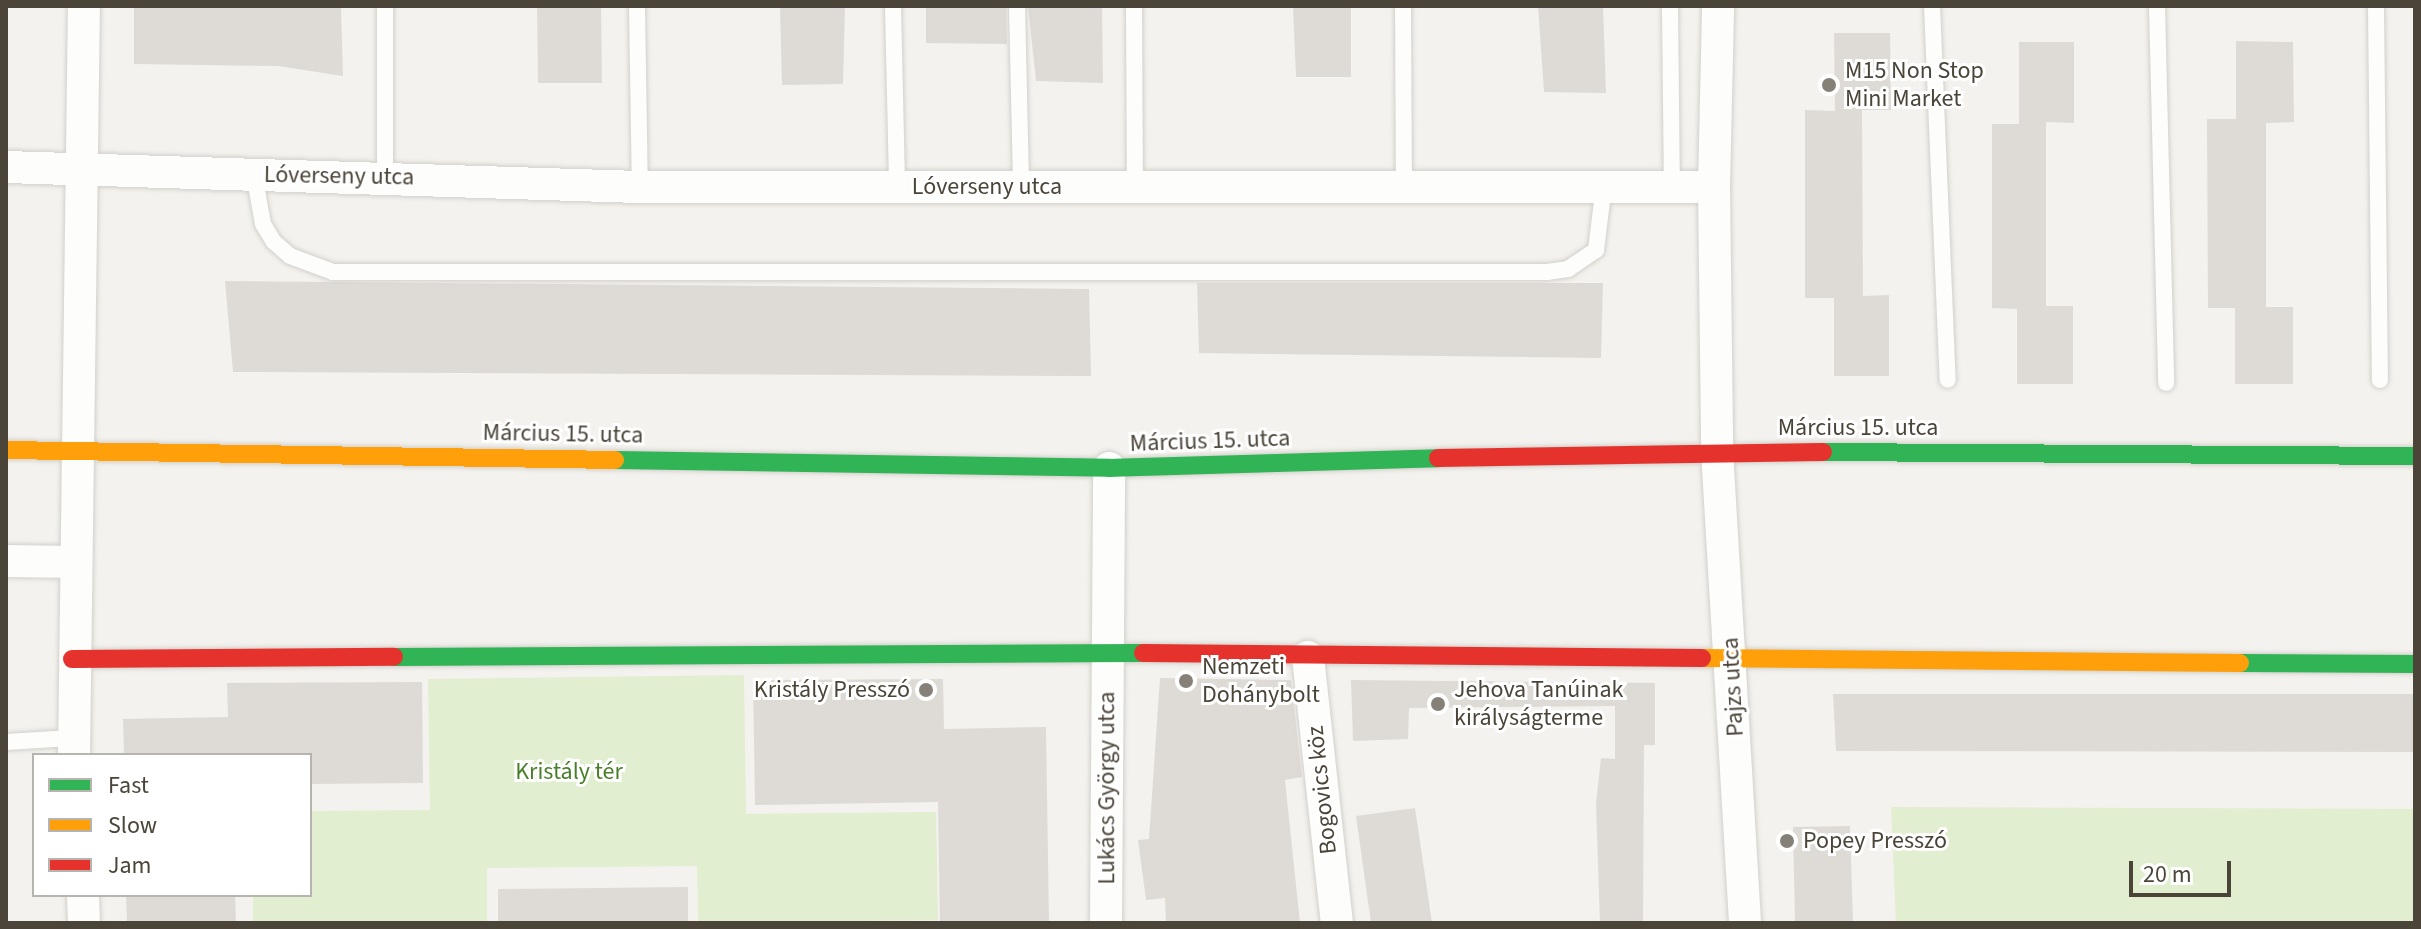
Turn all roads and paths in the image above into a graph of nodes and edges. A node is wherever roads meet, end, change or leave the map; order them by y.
1 (84, 6) edge
2 (385, 6) edge
3 (637, 6) edge
4 (893, 6) edge
5 (1017, 6) edge
6 (1134, 6) edge
7 (1403, 6) edge
8 (1670, 6) edge
9 (1718, 6) edge
10 (1932, 6) edge
11 (2157, 6) edge
12 (2376, 6) edge
13 (6, 167) edge
14 (79, 168) junction
15 (254, 174) junction
16 (385, 176) junction
17 (1404, 185) junction
18 (1604, 185) junction
19 (1135, 186) junction
20 (640, 187) junction
21 (1021, 187) junction
22 (1672, 187) junction
23 (1714, 187) junction
24 (897, 188) junction
25 (1948, 380) dead end
26 (2380, 380) dead end
27 (2166, 383) dead end
28 (76, 449) junction
29 (6, 450) edge
30 (1717, 451) junction
31 (2415, 456) edge
32 (1109, 468) junction
33 (6, 561) edge
34 (76, 562) junction
35 (1108, 653) junction
36 (1308, 657) junction
37 (72, 659) junction
38 (1733, 659) junction
39 (2415, 664) edge
40 (6, 742) edge
41 (73, 746) edge
42 (83, 897) edge
43 (84, 923) edge
44 (1106, 923) edge
45 (1337, 923) edge
46 (1745, 923) edge

1 - 14 street
2 - 16 lane
3 - 20 lane
4 - 24 lane
5 - 21 lane
6 - 19 lane
7 - 17 lane
8 - 22 lane
9 - 23 street
10 - 25 lane
11 - 27 lane
12 - 26 lane
13 - 14 street, Lóverseny utca
14 - 15 street, Lóverseny utca
14 - 28 street
15 - 16 street, Lóverseny utca
15 - 18 lane
16 - 20 street, Lóverseny utca
17 - 18 street, Lóverseny utca
17 - 19 street, Lóverseny utca
18 - 22 street, Lóverseny utca
19 - 21 street, Lóverseny utca
20 - 24 street, Lóverseny utca
21 - 24 street, Lóverseny utca
22 - 23 street, Lóverseny utca
23 - 30 street, Pajzs utca
28 - 29 street, Március 15. utca
28 - 32 street, Március 15. utca
28 - 34 street
30 - 31 street, Március 15. utca
30 - 32 street, Március 15. utca
30 - 38 street, Pajzs utca
32 - 35 street, Lukács György utca
33 - 34 street
34 - 37 street
35 - 36 street
35 - 37 street
35 - 44 street, Lukács György utca
36 - 38 street
36 - 45 street, Bogovics köz
37 - 41 street
38 - 39 street
38 - 46 street, Pajzs utca
40 - 41 lane
42 - 43 street

